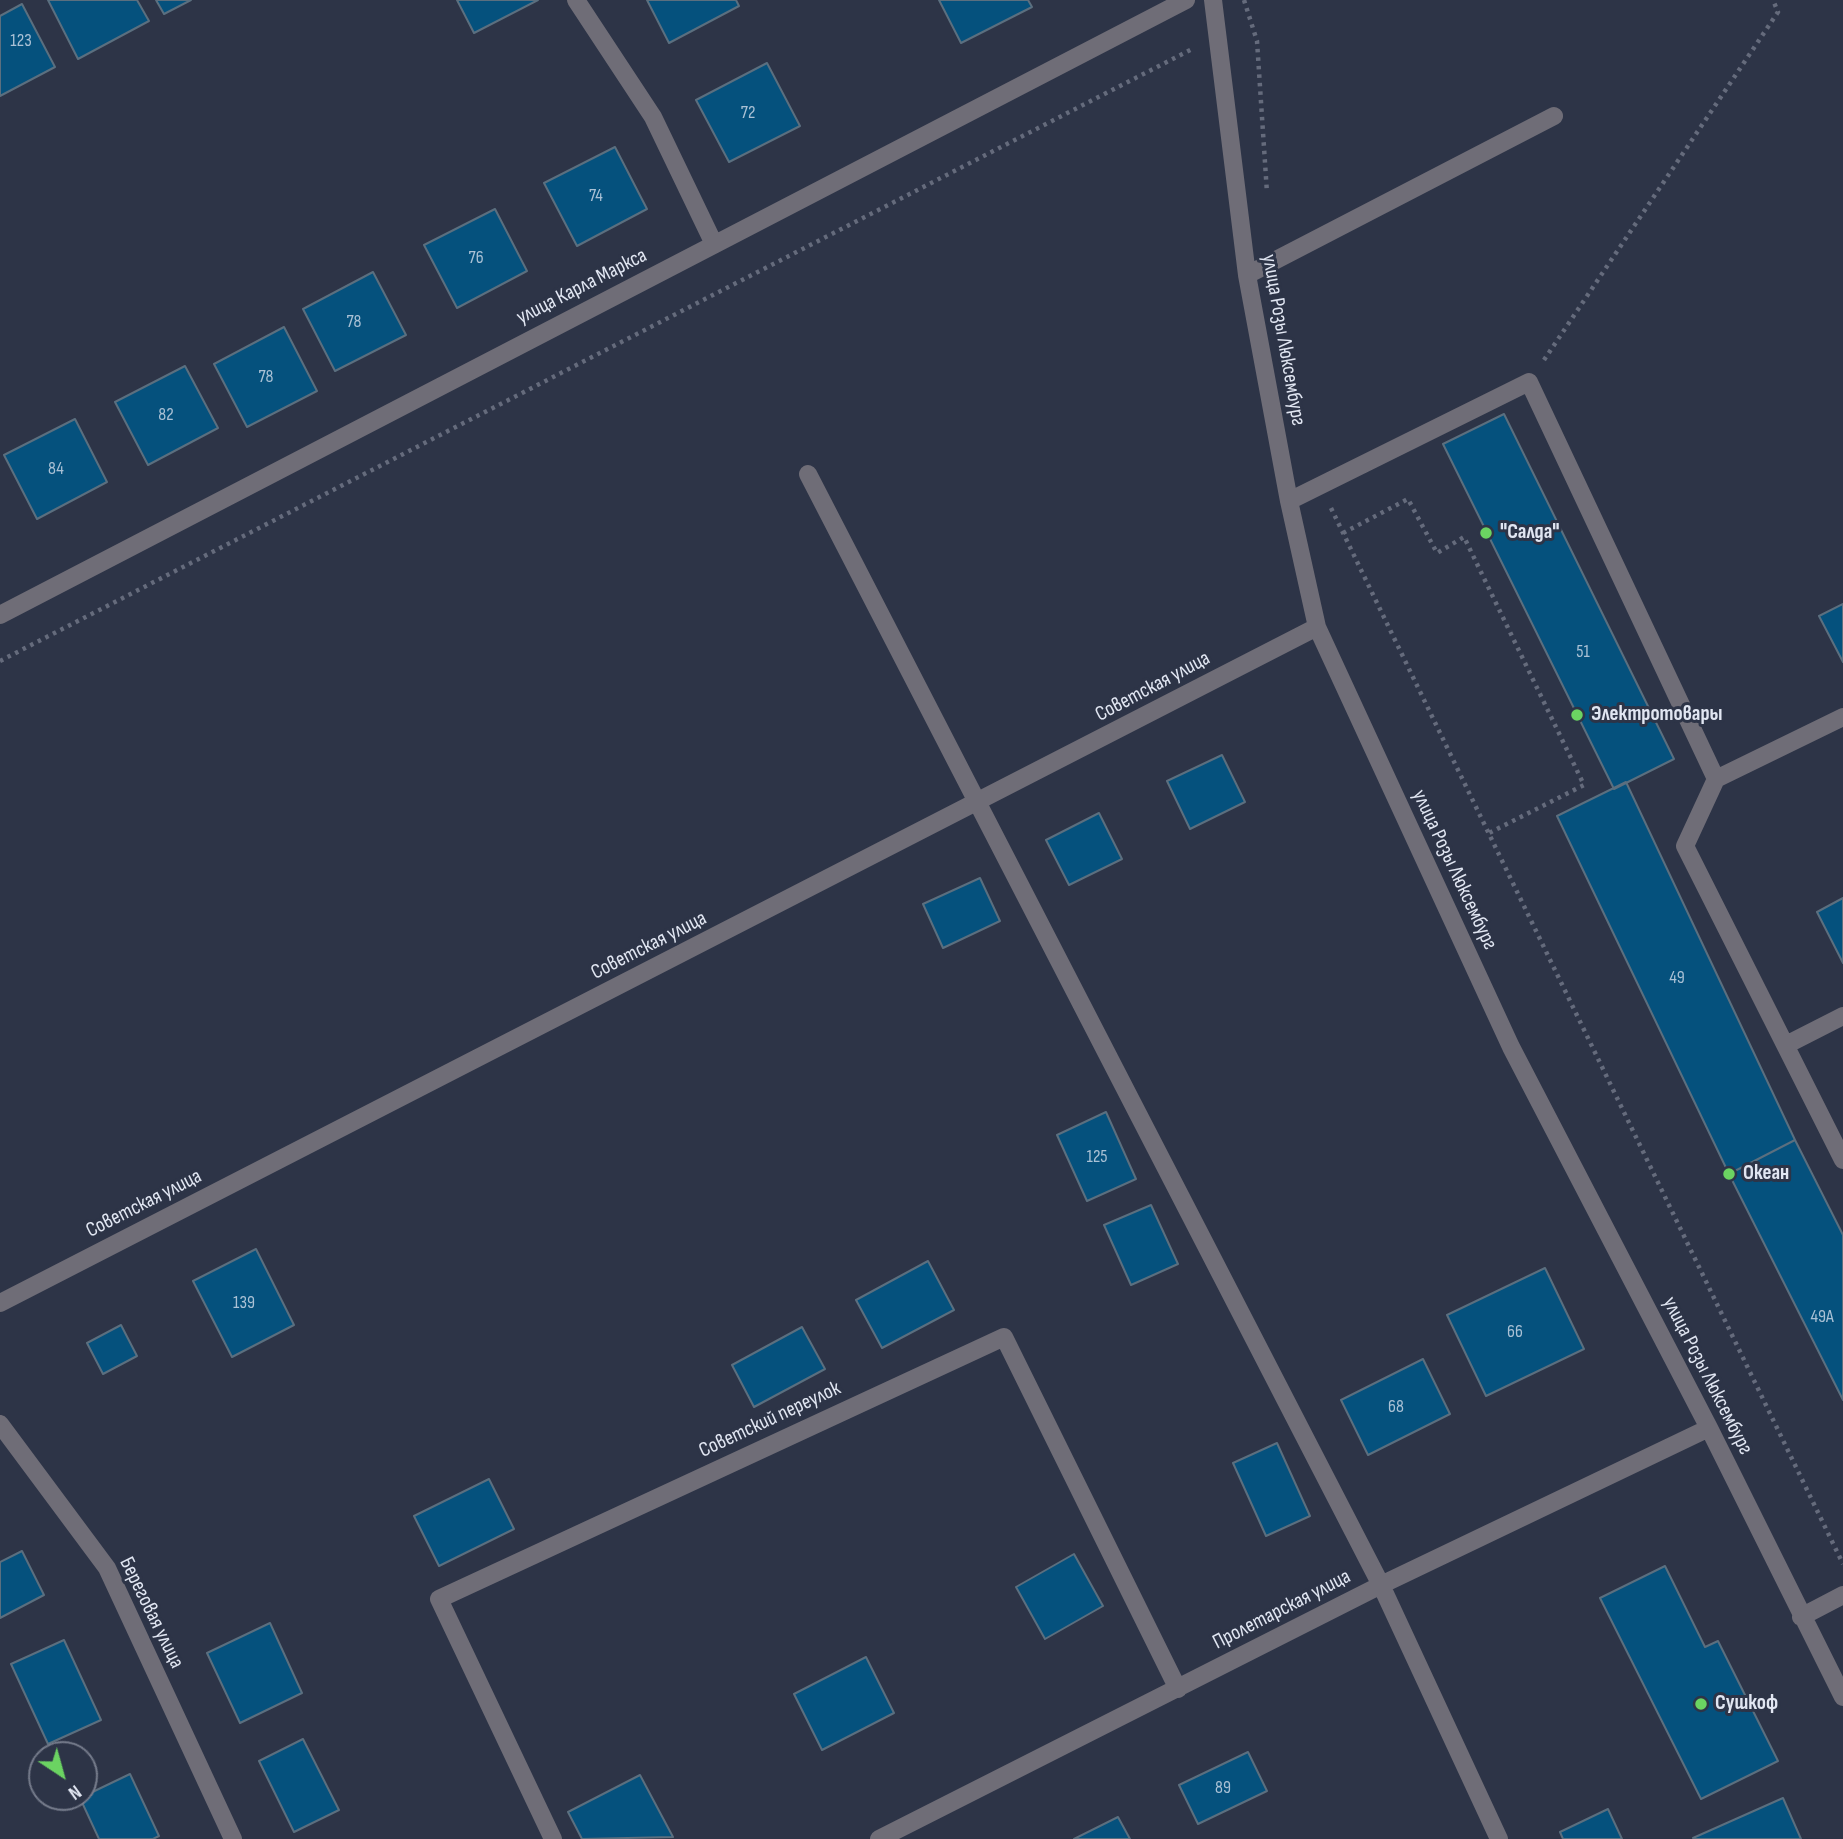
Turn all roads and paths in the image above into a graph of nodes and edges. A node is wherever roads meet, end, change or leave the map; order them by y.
1 (576, 0) edge
2 (1186, 0) edge
3 (1213, 0) edge
4 (1773, 0) edge
5 (1257, 41) dead end
6 (1220, 42) junction
7 (1554, 116) dead end
8 (714, 244) junction
9 (1247, 275) junction
10 (1529, 382) junction
11 (808, 474) dead end
12 (1320, 486) junction
13 (1289, 501) junction
14 (1343, 533) junction
15 (0, 615) edge
16 (1318, 627) junction
17 (0, 661) edge
18 (1843, 717) edge
19 (1716, 779) junction
20 (980, 803) junction
21 (1489, 833) junction
22 (1843, 1016) edge
23 (1786, 1045) junction
24 (1843, 1160) edge
25 (0, 1304) edge
26 (0, 1424) edge
27 (1709, 1428) junction
28 (1843, 1564) edge
29 (1381, 1585) junction
30 (1843, 1595) edge
31 (1801, 1617) junction
32 (1178, 1689) junction
33 (1843, 1697) edge
34 (233, 1839) edge
35 (553, 1839) edge
36 (879, 1839) edge
37 (1499, 1839) edge

1 - 8 street
2 - 8 street, улица Карла Маркса
3 - 6 street, улица Розы Люксембург
4 - 10 path
5 - 6 path
6 - 9 street, улица Розы Люксембург
6 - 17 path
7 - 9 street
8 - 15 street, улица Карла Маркса
9 - 13 street, улица Розы Люксембург
10 - 12 street
10 - 19 street
11 - 20 street
12 - 13 street
12 - 14 path
13 - 16 street, улица Розы Люксембург
14 - 21 path
14 - 21 path
16 - 20 street, Советская улица
16 - 27 street, улица Розы Люксембург
18 - 19 street
19 - 23 street
20 - 25 street, Советская улица
20 - 29 street
21 - 28 path
22 - 23 street
23 - 24 street
26 - 34 street, Береговая улица
27 - 29 street, Пролетарская улица
27 - 31 street, улица Розы Люксембург
29 - 32 street, Пролетарская улица
29 - 37 street
30 - 31 street
31 - 33 street, улица Розы Люксембург
32 - 35 street, Советский переулок
32 - 36 street, Пролетарская улица

